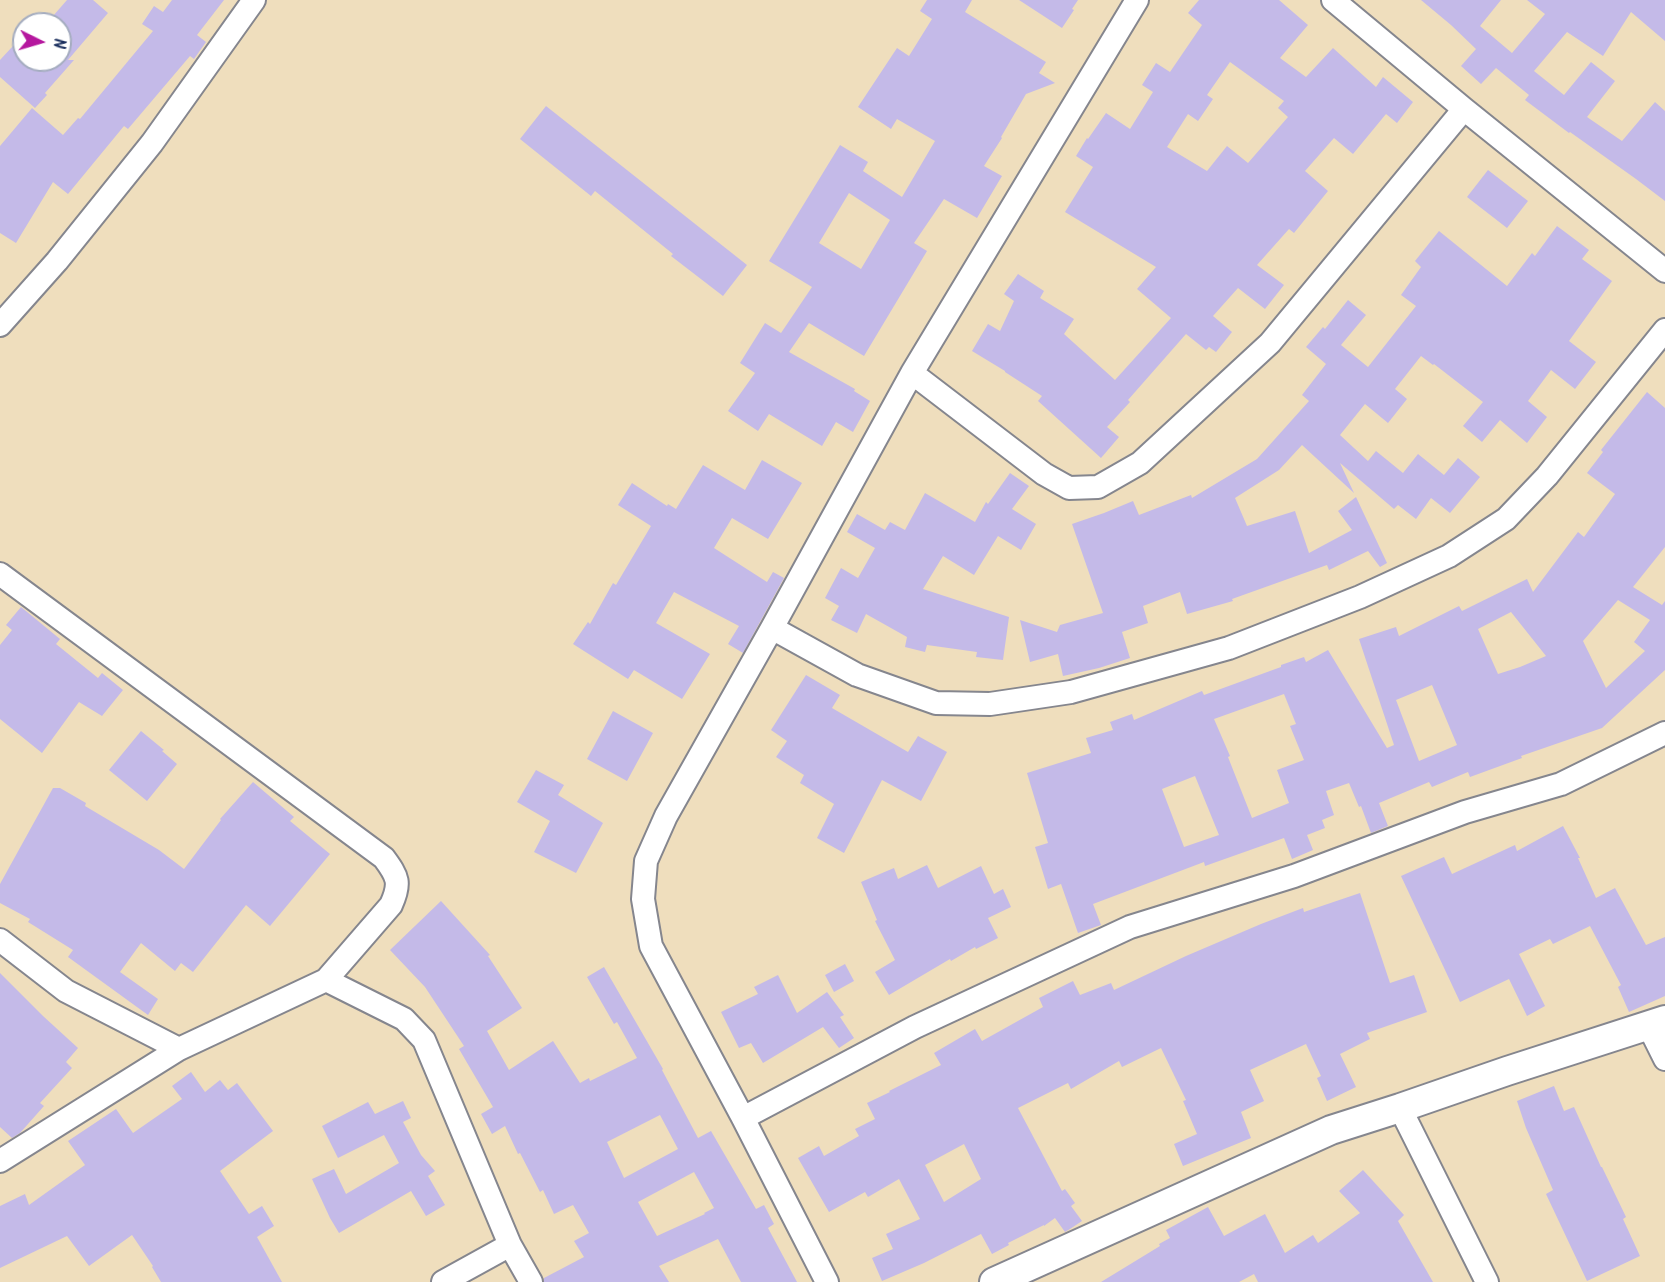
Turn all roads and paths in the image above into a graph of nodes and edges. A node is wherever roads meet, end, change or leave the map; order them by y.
1 (254, 0) edge
2 (1137, 0) edge
3 (1333, 0) edge
4 (1464, 109) junction
5 (1665, 271) edge
6 (0, 325) edge
7 (1665, 330) edge
8 (912, 372) junction
9 (0, 574) edge
10 (772, 628) junction
11 (1665, 733) edge
12 (0, 940) edge
13 (326, 980) junction
14 (1657, 1023) edge
15 (179, 1049) junction
16 (1665, 1059) edge
17 (1400, 1108) junction
18 (743, 1118) junction
19 (0, 1161) edge
20 (510, 1245) junction
21 (443, 1282) edge
22 (531, 1282) edge
23 (827, 1282) edge
24 (994, 1282) edge
25 (1487, 1282) edge

1 - 6 street
2 - 8 street
3 - 4 street
4 - 5 street
4 - 8 street
7 - 10 street
8 - 10 street
9 - 13 street
10 - 18 street
11 - 18 street
12 - 15 street
13 - 15 street
13 - 20 street
14 - 16 street
14 - 17 street
15 - 19 street
17 - 24 street
17 - 25 street
18 - 23 street
20 - 21 street
20 - 22 street

